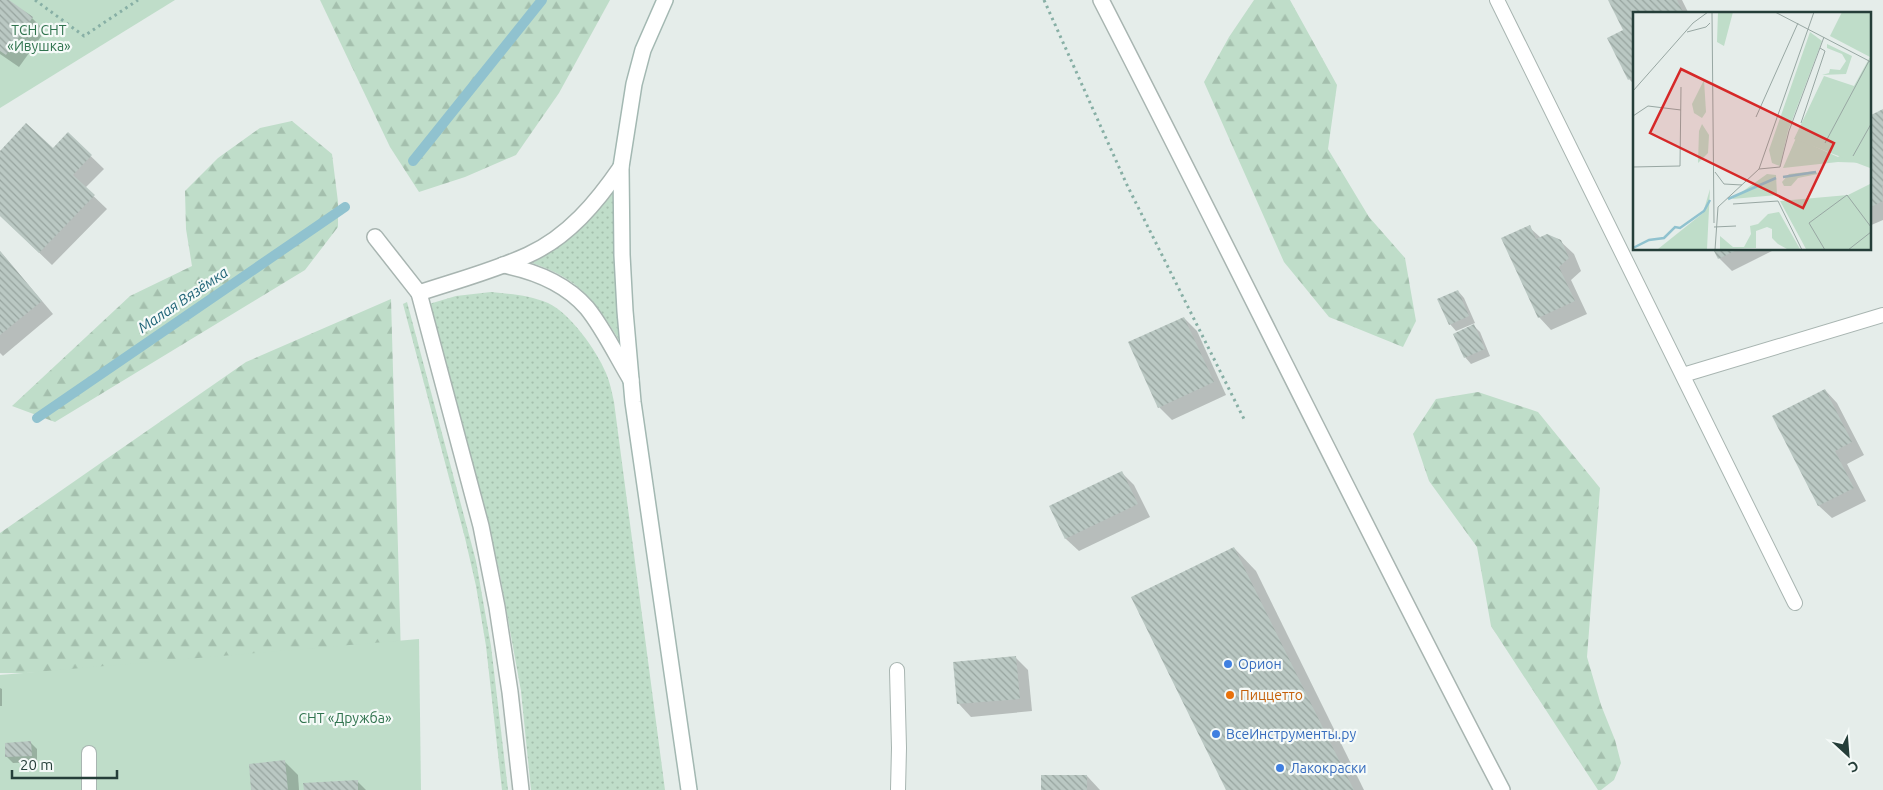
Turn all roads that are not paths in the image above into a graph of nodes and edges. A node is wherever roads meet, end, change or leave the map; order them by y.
1 (665, 0) edge
2 (1101, 0) edge
3 (1497, 0) edge
4 (621, 166) junction
5 (376, 237) dead end
6 (503, 266) junction
7 (419, 293) junction
8 (1883, 316) edge
9 (1683, 375) junction
10 (631, 380) junction
11 (1795, 603) dead end
12 (897, 670) dead end
13 (90, 753) dead end
14 (89, 790) edge
15 (521, 790) edge
16 (689, 790) edge
17 (898, 790) edge
18 (1502, 790) edge

1 - 4 street
2 - 18 street
3 - 9 lane
4 - 6 street
4 - 10 street
5 - 7 street
6 - 7 street
6 - 10 street
7 - 15 street
8 - 9 lane
9 - 11 lane
10 - 16 street
12 - 17 lane
13 - 14 lane

